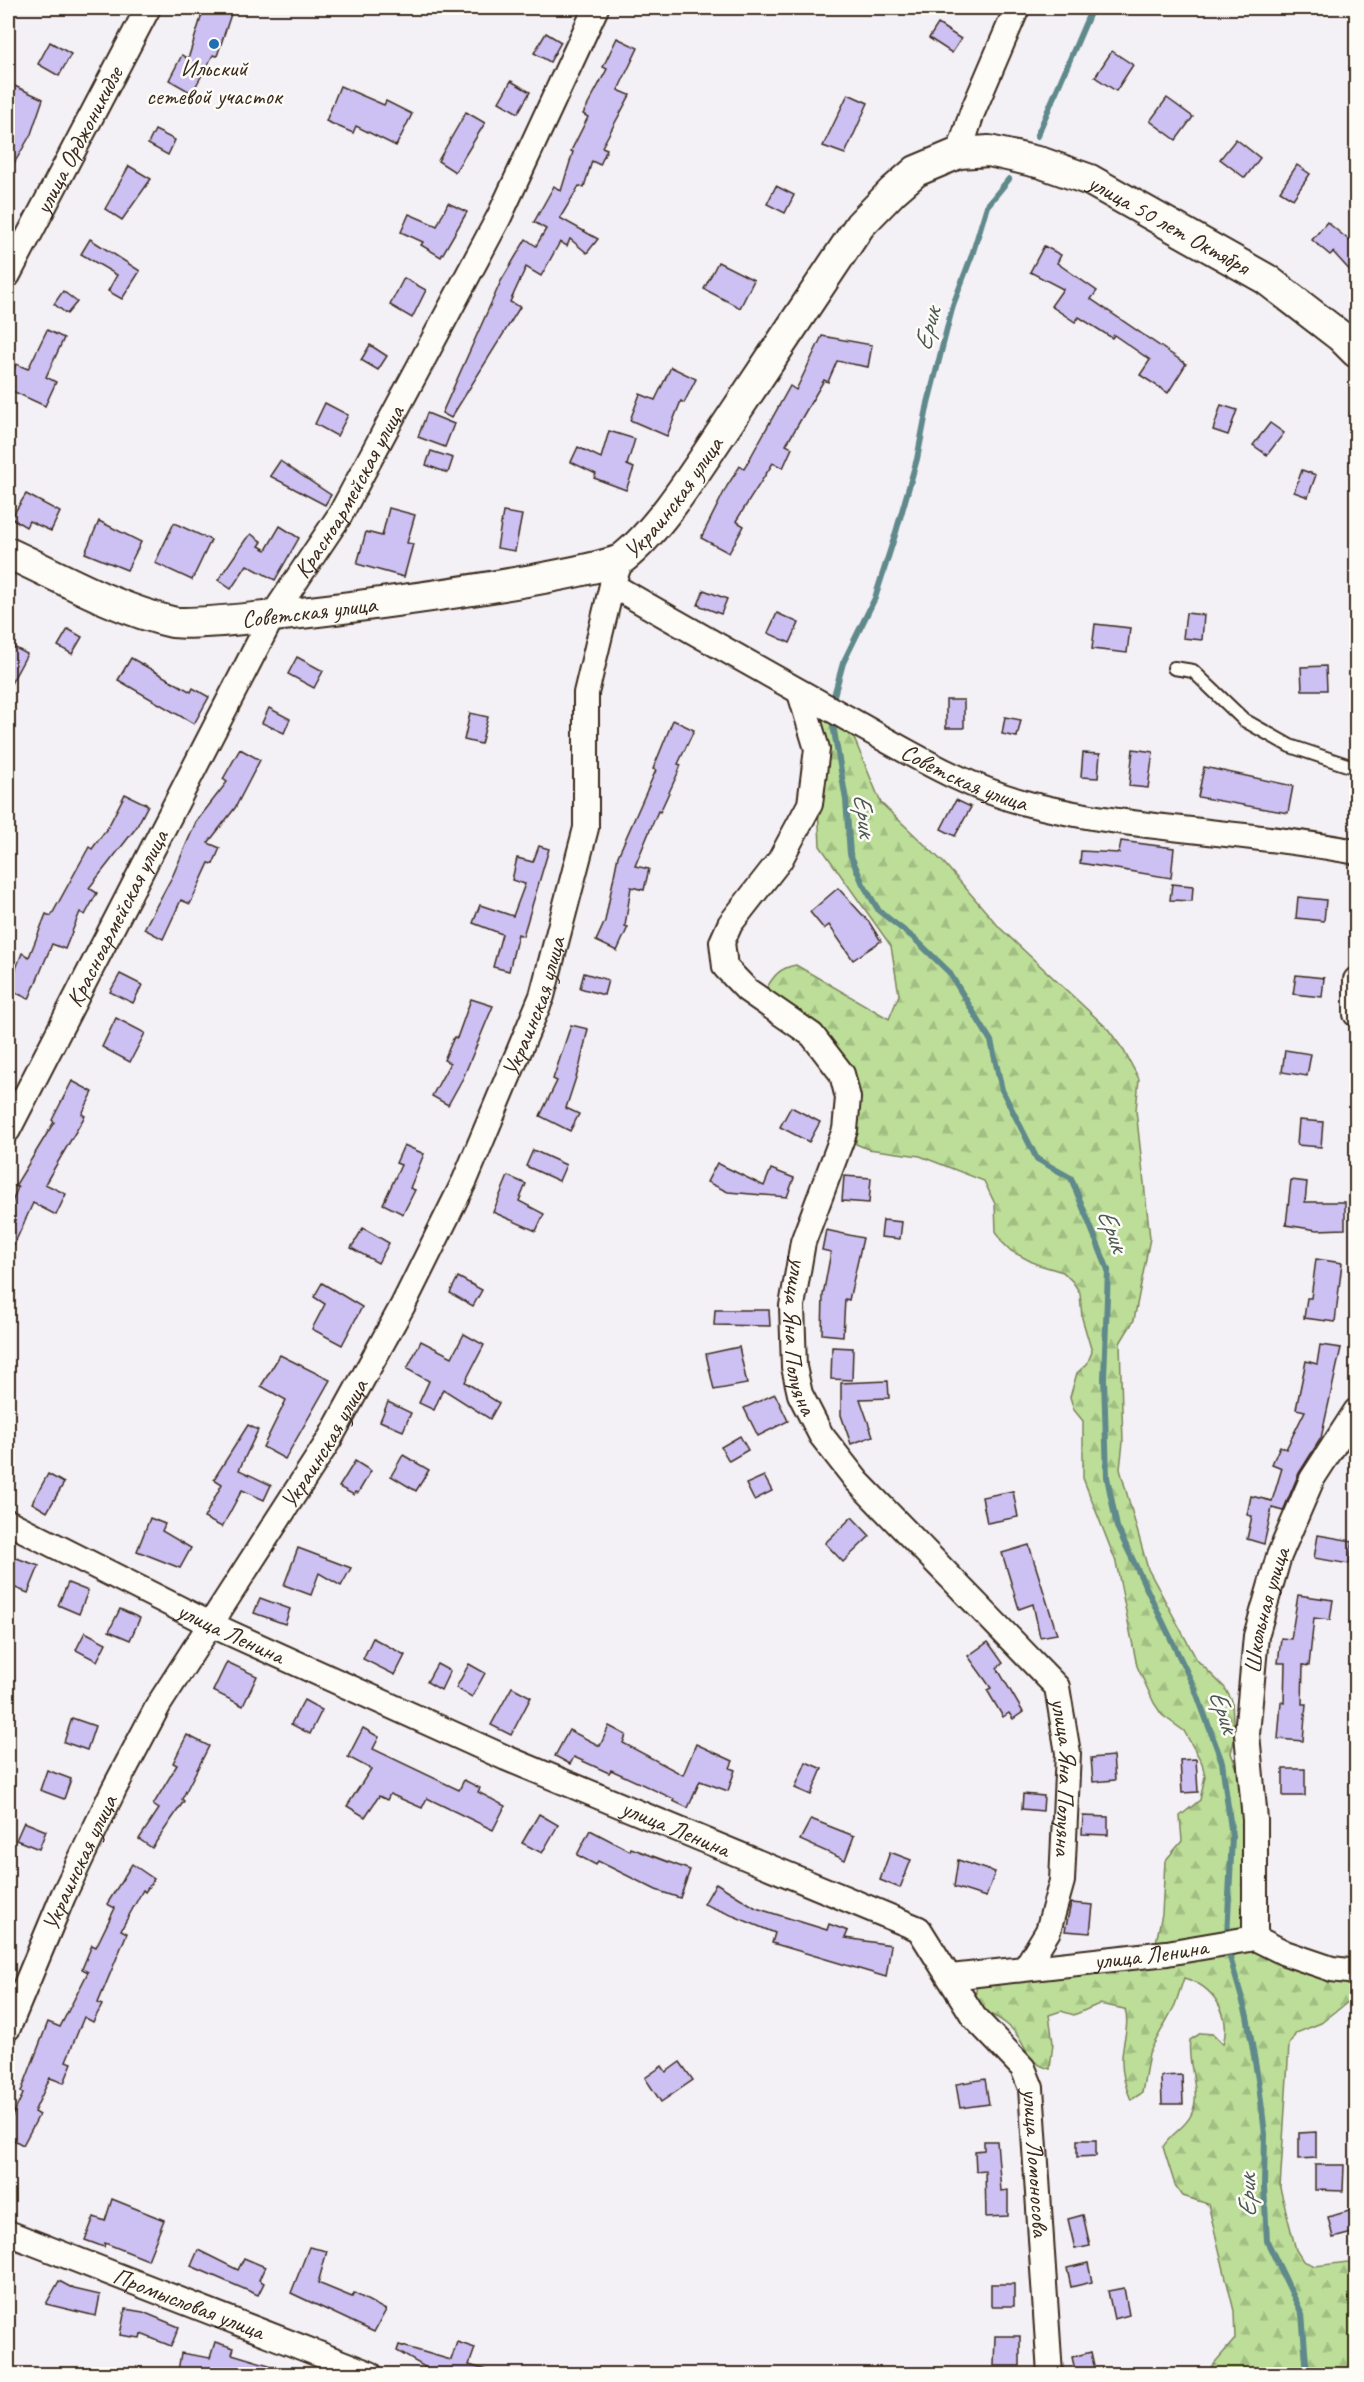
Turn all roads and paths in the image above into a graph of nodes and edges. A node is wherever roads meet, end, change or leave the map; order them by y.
1 (148, 8) edge
2 (596, 8) edge
3 (1017, 8) edge
4 (959, 153) junction
5 (8, 275) edge
6 (1356, 352) edge
7 (8, 553) edge
8 (617, 572) junction
9 (273, 615) junction
10 (1174, 668) dead end
11 (800, 693) junction
12 (1356, 768) edge
13 (1356, 852) edge
14 (1356, 980) edge
15 (1356, 1014) edge
16 (8, 1130) edge
17 (1356, 1411) edge
18 (8, 1522) edge
19 (212, 1625) junction
20 (1254, 1938) junction
21 (1026, 1967) junction
22 (1356, 1972) edge
23 (951, 1977) junction
24 (8, 2028) edge
25 (8, 2233) edge
26 (370, 2374) edge
27 (1050, 2374) edge

1 - 5 street, улица Орджоникидзе
2 - 9 street, Красноармейская улица
3 - 4 street
4 - 6 street, улица 50 лет Октября
4 - 8 street, Украинская улица
7 - 9 street, Советская улица
8 - 9 street, Советская улица
8 - 11 street, Советская улица
8 - 19 street, Украинская улица
9 - 16 street, Красноармейская улица
10 - 12 lane
11 - 13 street, Советская улица
11 - 21 street, улица Яна Полуяна
14 - 15 street
17 - 20 street, Школьная улица
18 - 19 street, улица Ленина
19 - 23 street, улица Ленина
19 - 24 street, Украинская улица
20 - 21 street, улица Ленина
20 - 22 street
21 - 23 street, улица Ленина
23 - 27 street, улица Ломоносова
25 - 26 street, Промысловая улица

